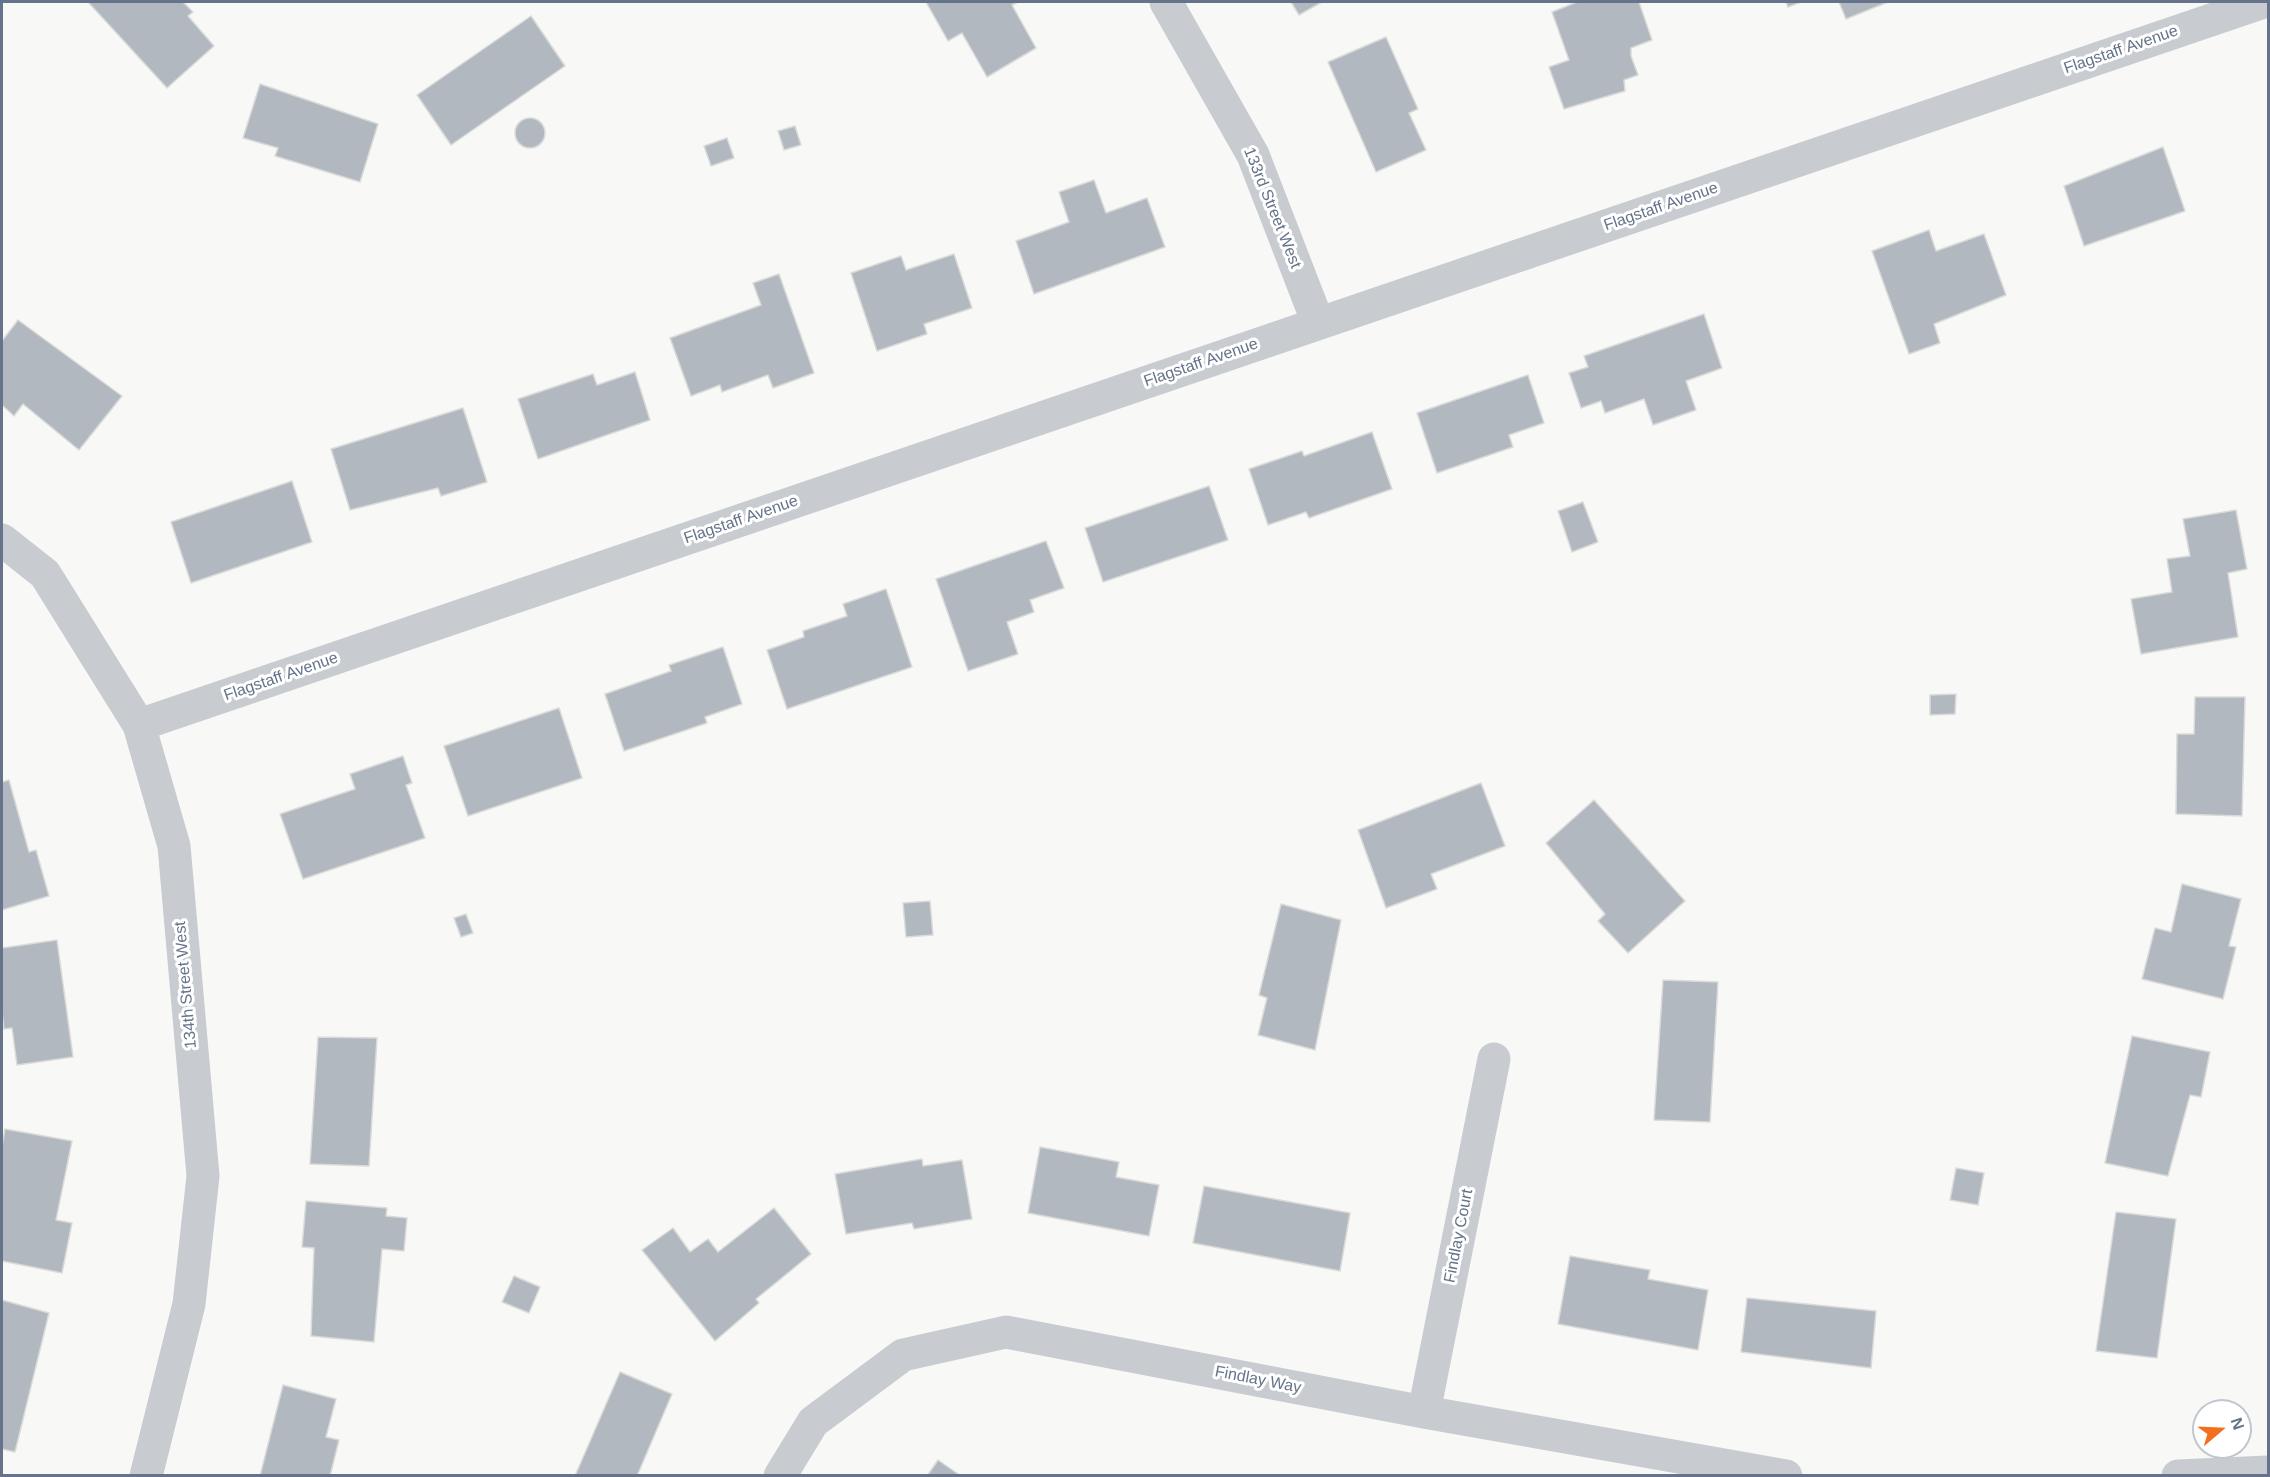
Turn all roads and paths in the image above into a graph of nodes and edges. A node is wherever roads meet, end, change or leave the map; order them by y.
1 (1166, 2) edge
2 (2264, 2) edge
3 (1318, 324) junction
4 (2, 540) edge
5 (139, 725) junction
6 (1494, 1059) dead end
7 (1424, 1412) junction
8 (2268, 1472) edge
9 (146, 1476) edge
10 (780, 1476) edge
11 (1786, 1476) edge
12 (2178, 1476) edge

1 - 3 street, 133rd Street West
2 - 3 street, Flagstaff Avenue
3 - 5 street, Flagstaff Avenue
4 - 5 street, 134th Street West
5 - 9 street, 134th Street West
6 - 7 street, Findlay Court
7 - 10 street, Findlay Way
7 - 11 street, Findlay Way
8 - 12 street

